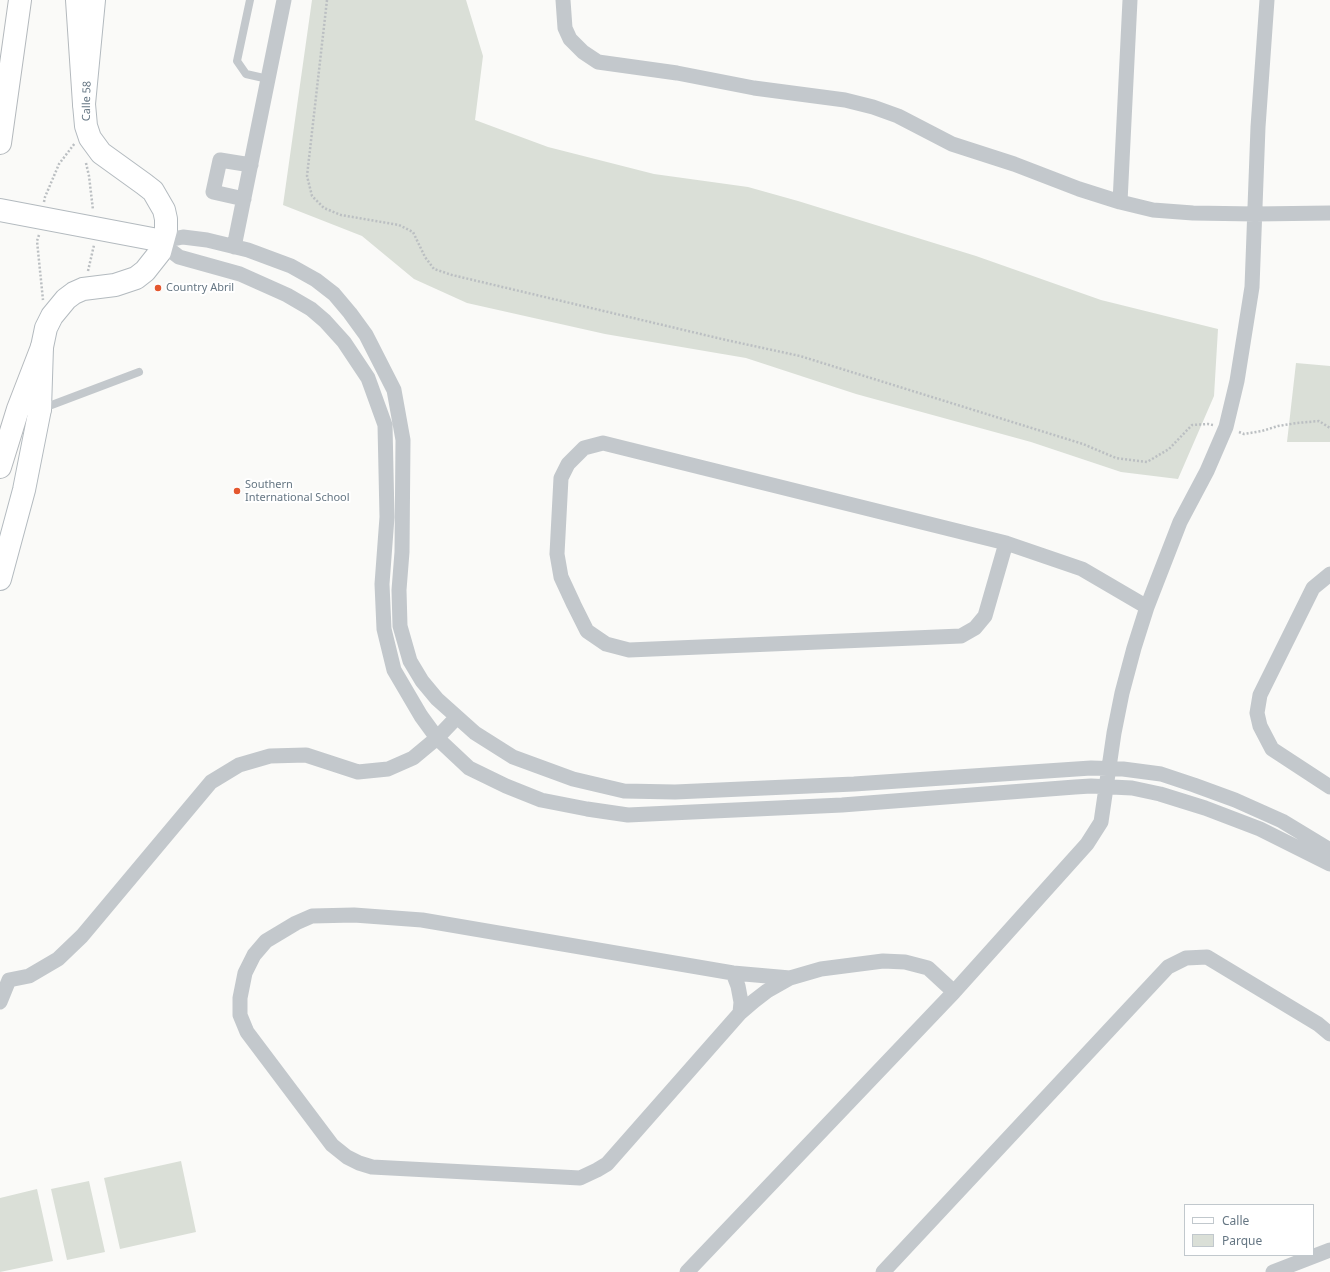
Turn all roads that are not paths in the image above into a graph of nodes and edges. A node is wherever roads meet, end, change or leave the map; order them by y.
1 (20, 0) edge
2 (77, 0) edge
3 (94, 0) edge
4 (250, 0) edge
5 (284, 0) edge
6 (563, 0) edge
7 (1130, 0) edge
8 (1267, 0) edge
9 (268, 79) junction
10 (84, 104) junction
11 (0, 143) edge
12 (250, 165) junction
13 (244, 199) junction
14 (1120, 202) junction
15 (10, 212) edge
16 (1330, 213) edge
17 (1254, 214) junction
18 (163, 241) junction
19 (241, 248) junction
20 (240, 274) junction
21 (44, 337) junction
22 (139, 372) dead end
23 (18, 409) junction
24 (40, 409) junction
25 (0, 467) edge
26 (1006, 543) junction
27 (1330, 574) edge
28 (0, 579) edge
29 (1147, 607) junction
30 (457, 717) junction
31 (437, 738) junction
32 (1108, 768) junction
33 (1106, 787) junction
34 (1330, 788) edge
35 (1330, 850) edge
36 (1330, 864) edge
37 (733, 974) junction
38 (790, 978) junction
39 (954, 992) junction
40 (0, 1002) edge
41 (740, 1013) junction
42 (1330, 1034) edge
43 (1330, 1250) edge
44 (687, 1272) edge
45 (883, 1272) edge
46 (1273, 1272) edge

1 - 11 main road
2 - 10 main road
3 - 10 main road, Calle 58
4 - 9 lane
5 - 9 street
6 - 14 street
7 - 14 street
8 - 17 street
9 - 12 street
10 - 18 main road, Calle 58
12 - 13 street
12 - 13 street
13 - 19 street
14 - 17 street
15 - 18 main road
16 - 17 street
17 - 29 street
18 - 19 street
18 - 20 street
18 - 21 main road, Calle 58
19 - 20 street
19 - 30 street
20 - 31 street
21 - 23 main road
21 - 24 main road
22 - 24 lane
23 - 24 main road
23 - 25 main road
24 - 28 main road
26 - 26 street
26 - 29 street
27 - 34 street
29 - 32 street
30 - 31 street
30 - 32 street
31 - 33 street
31 - 40 street
32 - 33 street
32 - 35 street
33 - 36 street
33 - 39 street
37 - 38 street
37 - 41 street
37 - 41 street
38 - 39 street
38 - 41 street
39 - 44 street
42 - 45 street
43 - 46 street

